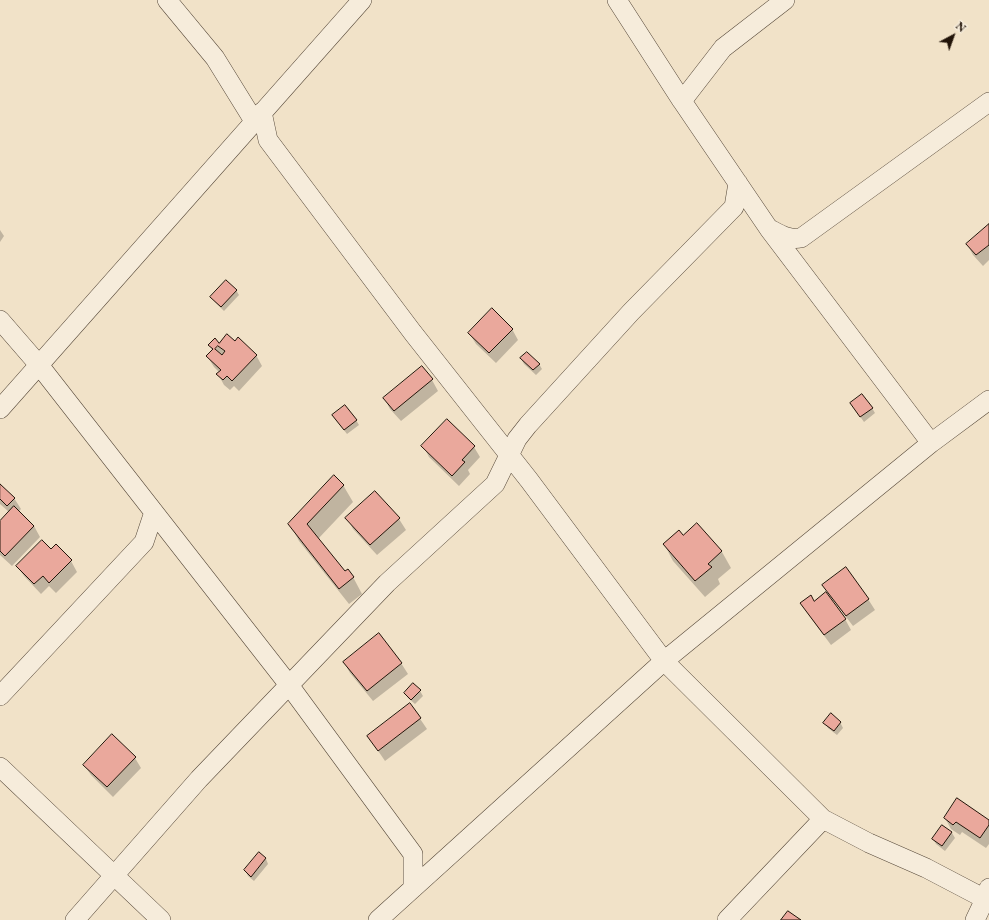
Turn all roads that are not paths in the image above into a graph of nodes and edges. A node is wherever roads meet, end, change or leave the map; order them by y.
1 (167, 0) edge
2 (362, 0) edge
3 (617, 0) edge
4 (785, 0) edge
5 (682, 101) junction
6 (989, 102) edge
7 (258, 117) junction
8 (241, 136) junction
9 (268, 140) junction
10 (738, 183) junction
11 (754, 206) junction
12 (734, 207) junction
13 (769, 229) junction
14 (0, 320) edge
15 (39, 365) junction
16 (989, 400) edge
17 (0, 408) edge
18 (931, 443) junction
19 (509, 455) junction
20 (529, 480) junction
21 (495, 484) junction
22 (154, 512) junction
23 (174, 539) junction
24 (144, 542) junction
25 (664, 661) junction
26 (289, 685) junction
27 (0, 696) edge
28 (0, 767) edge
29 (823, 819) junction
30 (413, 854) junction
31 (448, 855) junction
32 (114, 875) junction
33 (413, 888) junction
34 (988, 896) edge
35 (75, 920) edge
36 (161, 920) edge
37 (378, 920) edge
38 (728, 920) edge
39 (975, 920) edge

1 - 7 street
2 - 7 street
3 - 5 street
4 - 5 street
5 - 10 street
6 - 13 street
7 - 8 street
7 - 9 street
8 - 9 street
8 - 15 street
9 - 19 street
10 - 11 street
10 - 12 street
11 - 12 street
11 - 13 street
12 - 19 street
13 - 18 street
14 - 15 street
15 - 17 street
15 - 22 street
16 - 18 street
18 - 25 street
19 - 20 street
19 - 21 street
20 - 21 street
20 - 25 street
21 - 26 street
22 - 23 street
22 - 24 street
23 - 24 street
23 - 26 street
24 - 27 street
25 - 29 street
25 - 31 street
26 - 30 street
26 - 32 street
28 - 32 street
29 - 34 street
29 - 38 street
30 - 31 street
30 - 33 street
31 - 33 street
32 - 35 street
32 - 36 street
33 - 37 street
34 - 39 street

